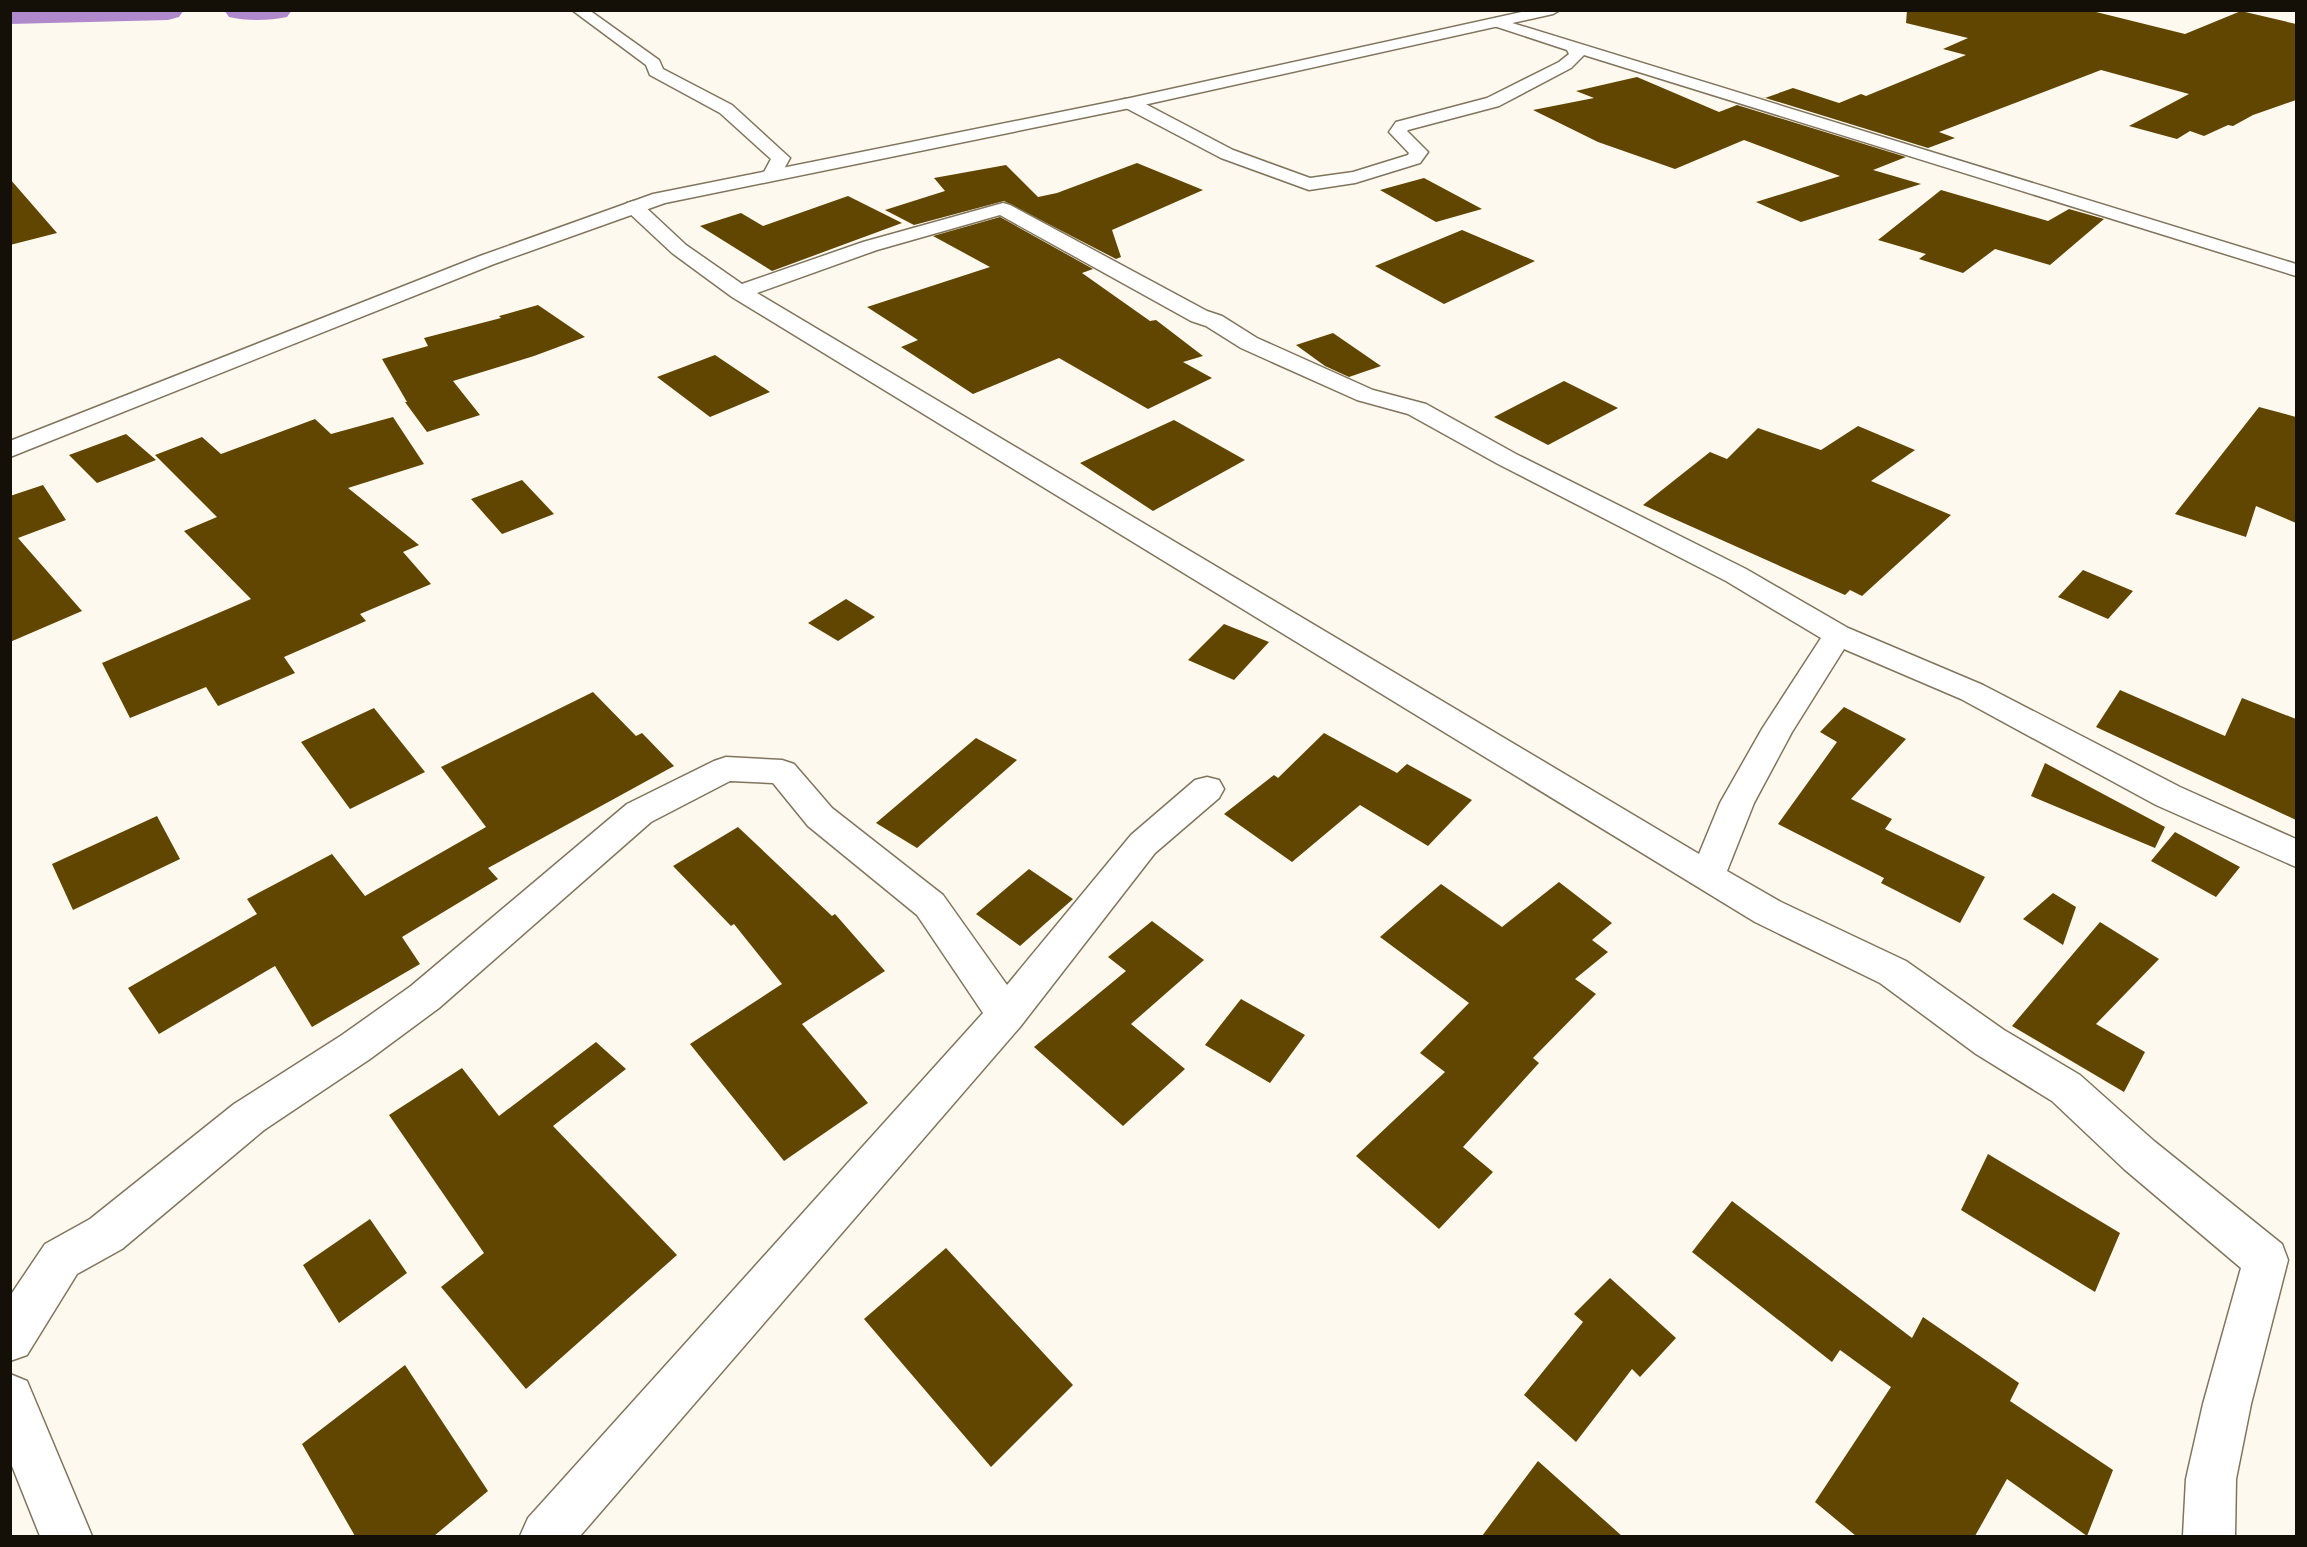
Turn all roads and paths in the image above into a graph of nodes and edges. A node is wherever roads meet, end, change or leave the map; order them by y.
1 (579, 10) edge
2 (1553, 10) edge
3 (1496, 22) junction
4 (1573, 47) junction
5 (1130, 103) junction
6 (772, 174) junction
7 (634, 207) junction
8 (2296, 270) edge
9 (740, 292) junction
10 (10, 450) edge
11 (1838, 635) junction
12 (1207, 789) dead end
13 (2296, 854) edge
14 (1707, 876) junction
15 (1006, 1015) junction
16 (10, 1338) edge
17 (10, 1398) edge
18 (66, 1536) edge
19 (546, 1536) edge
20 (2209, 1536) edge

1 - 6 street
2 - 3 street
3 - 4 street
3 - 5 street
4 - 5 street
4 - 8 street
5 - 6 street
6 - 7 street
7 - 9 street
7 - 10 street
9 - 11 street
9 - 14 street
11 - 13 street
11 - 14 street
12 - 15 street
14 - 20 street
15 - 16 street
15 - 19 street
17 - 18 street

